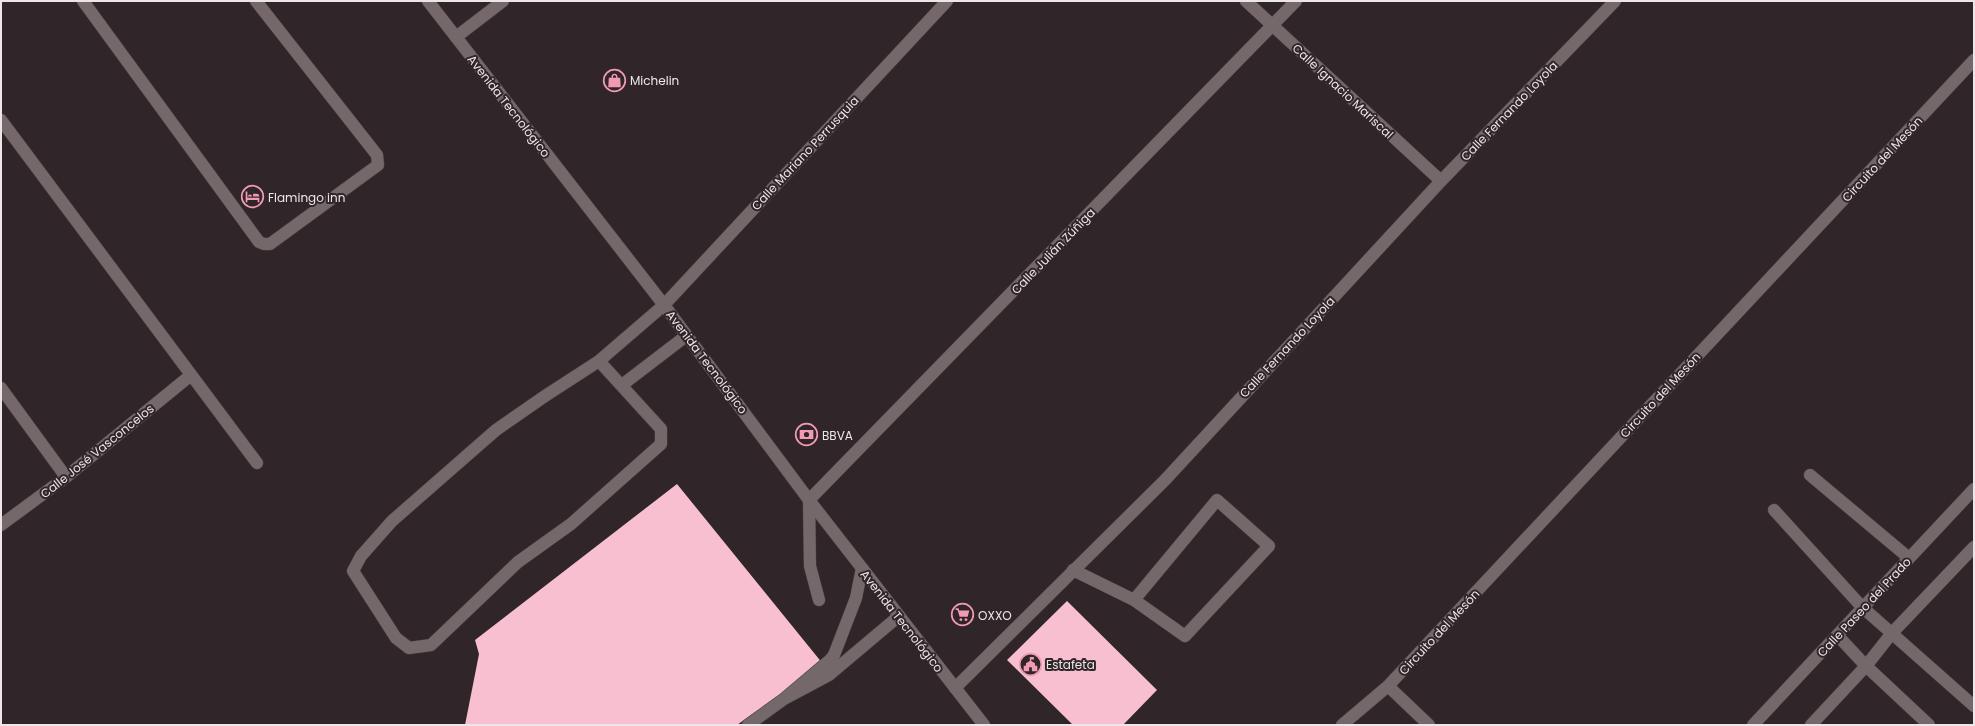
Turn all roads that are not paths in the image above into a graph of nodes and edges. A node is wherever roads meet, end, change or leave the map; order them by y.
1 (83, 1) edge
2 (256, 1) edge
3 (428, 1) edge
4 (503, 1) edge
5 (947, 1) edge
6 (1246, 1) edge
7 (1296, 1) edge
8 (1615, 1) edge
9 (1272, 25) junction
10 (456, 37) junction
11 (1974, 60) edge
12 (1, 120) edge
13 (1441, 181) junction
14 (664, 305) junction
15 (686, 336) junction
16 (599, 361) junction
17 (191, 375) junction
18 (622, 385) junction
19 (1, 388) edge
20 (257, 463) dead end
21 (1810, 475) dead end
22 (66, 477) junction
23 (1974, 489) edge
24 (809, 500) junction
25 (1774, 510) dead end
26 (1, 525) edge
27 (1974, 547) edge
28 (1909, 558) junction
29 (862, 568) junction
30 (1073, 570) junction
31 (819, 600) dead end
32 (1134, 600) junction
33 (1862, 608) junction
34 (899, 616) junction
35 (1892, 633) junction
36 (1838, 636) junction
37 (1866, 666) junction
38 (1388, 686) junction
39 (954, 688) junction
40 (784, 699) junction
41 (1974, 706) edge
42 (748, 725) edge
43 (984, 725) edge
44 (1342, 725) edge
45 (1428, 725) edge
46 (1753, 725) edge
47 (1811, 725) edge
48 (1929, 725) edge

1 - 2 street
3 - 10 street, Avenida Tecnológico
4 - 10 street
5 - 14 street, Calle Mariano Perrusquia
6 - 9 street, Calle Ignacio Mariscal
7 - 9 street, Calle Julián Zúñiga
8 - 13 street, Calle Fernando Loyola
9 - 13 street, Calle Ignacio Mariscal
9 - 24 street, Calle Julián Zúñiga
10 - 14 street, Avenida Tecnológico
11 - 38 street, Circuito del Mesón
12 - 17 street
13 - 30 street, Calle Fernando Loyola
14 - 15 street, Avenida Tecnológico
14 - 16 street, Calle Mariano Perrusquia
15 - 18 street
15 - 24 street, Avenida Tecnológico
16 - 18 street
16 - 18 street, Calle Mariano Perrusquia
17 - 20 street
17 - 22 street, Calle José Vasconcelos
19 - 22 street
21 - 28 street
22 - 26 street, Calle José Vasconcelos
23 - 28 street, Calle Paseo del Prado
24 - 29 street, Avenida Tecnológico
24 - 31 street
25 - 33 street
27 - 35 street
28 - 33 street, Calle Paseo del Prado
29 - 34 street, Avenida Tecnológico
29 - 40 street
30 - 32 street
30 - 39 street, Calle Fernando Loyola
32 - 32 street
33 - 35 street
33 - 36 street, Calle Paseo del Prado
34 - 39 street, Avenida Tecnológico
34 - 40 street
35 - 37 street
35 - 41 street
36 - 37 street
36 - 46 street, Calle Paseo del Prado
37 - 47 street
37 - 48 street
38 - 44 street, Circuito del Mesón
38 - 45 street
39 - 43 street, Avenida Tecnológico
40 - 42 street

